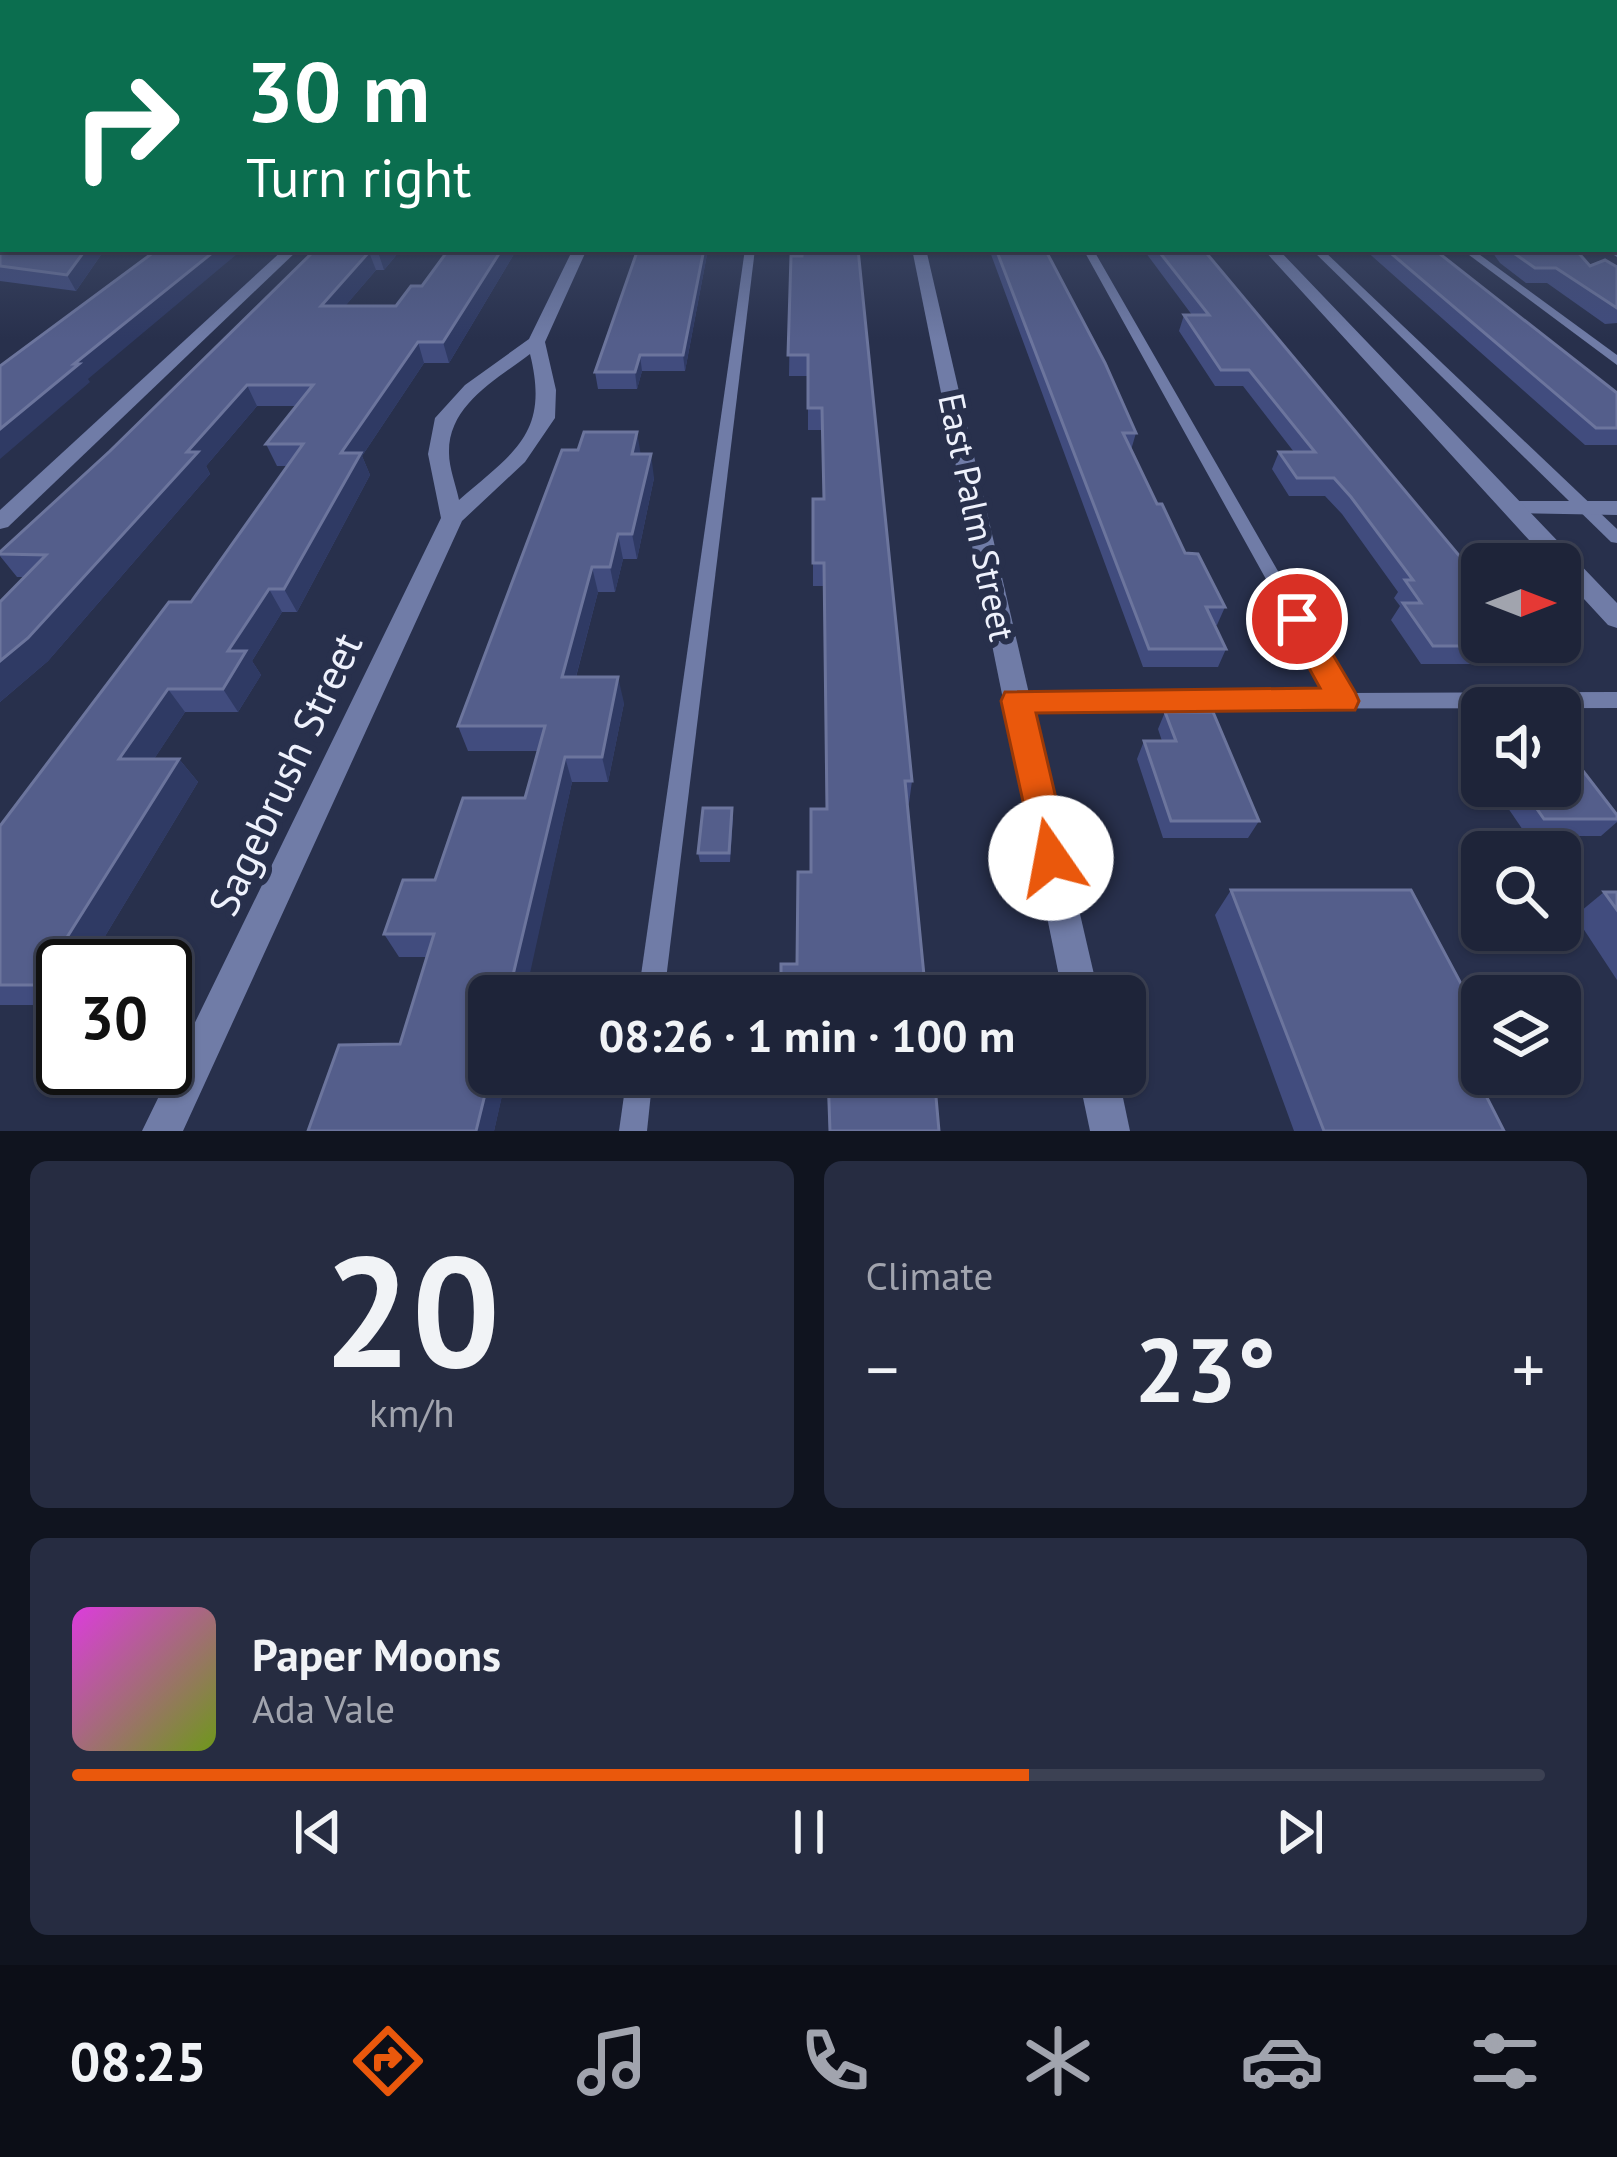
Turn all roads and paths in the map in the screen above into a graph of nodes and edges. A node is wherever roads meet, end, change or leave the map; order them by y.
1 (289, 252) edge
2 (579, 252) edge
3 (750, 252) edge
4 (920, 252) edge
5 (1090, 252) edge
6 (1273, 252) edge
7 (1319, 252) edge
8 (1470, 252) edge
9 (536, 341) junction
10 (1617, 362) edge
11 (1513, 508) junction
12 (1617, 508) edge
13 (1588, 509) junction
14 (452, 518) junction
15 (0, 522) edge
16 (1617, 538) edge
17 (1617, 619) edge
18 (1617, 700) edge
19 (1017, 701) junction
20 (1343, 701) junction
21 (654, 975) edge
22 (1076, 975) edge
23 (637, 1095) edge
24 (1102, 1095) edge
25 (162, 1131) edge
26 (633, 1131) edge
27 (1110, 1131) edge

1 - 15 street
2 - 9 street
3 - 21 lane
4 - 19 street, East Palm Street
5 - 20 lane
6 - 11 street
7 - 13 lane
8 - 10 lane
9 - 14 street, Sagebrush Street
9 - 14 street
11 - 13 street
11 - 17 street
12 - 13 street
13 - 16 lane
14 - 25 street, Sagebrush Street
18 - 20 lane
19 - 20 lane
19 - 22 street, East Palm Street
23 - 26 lane
24 - 27 street

